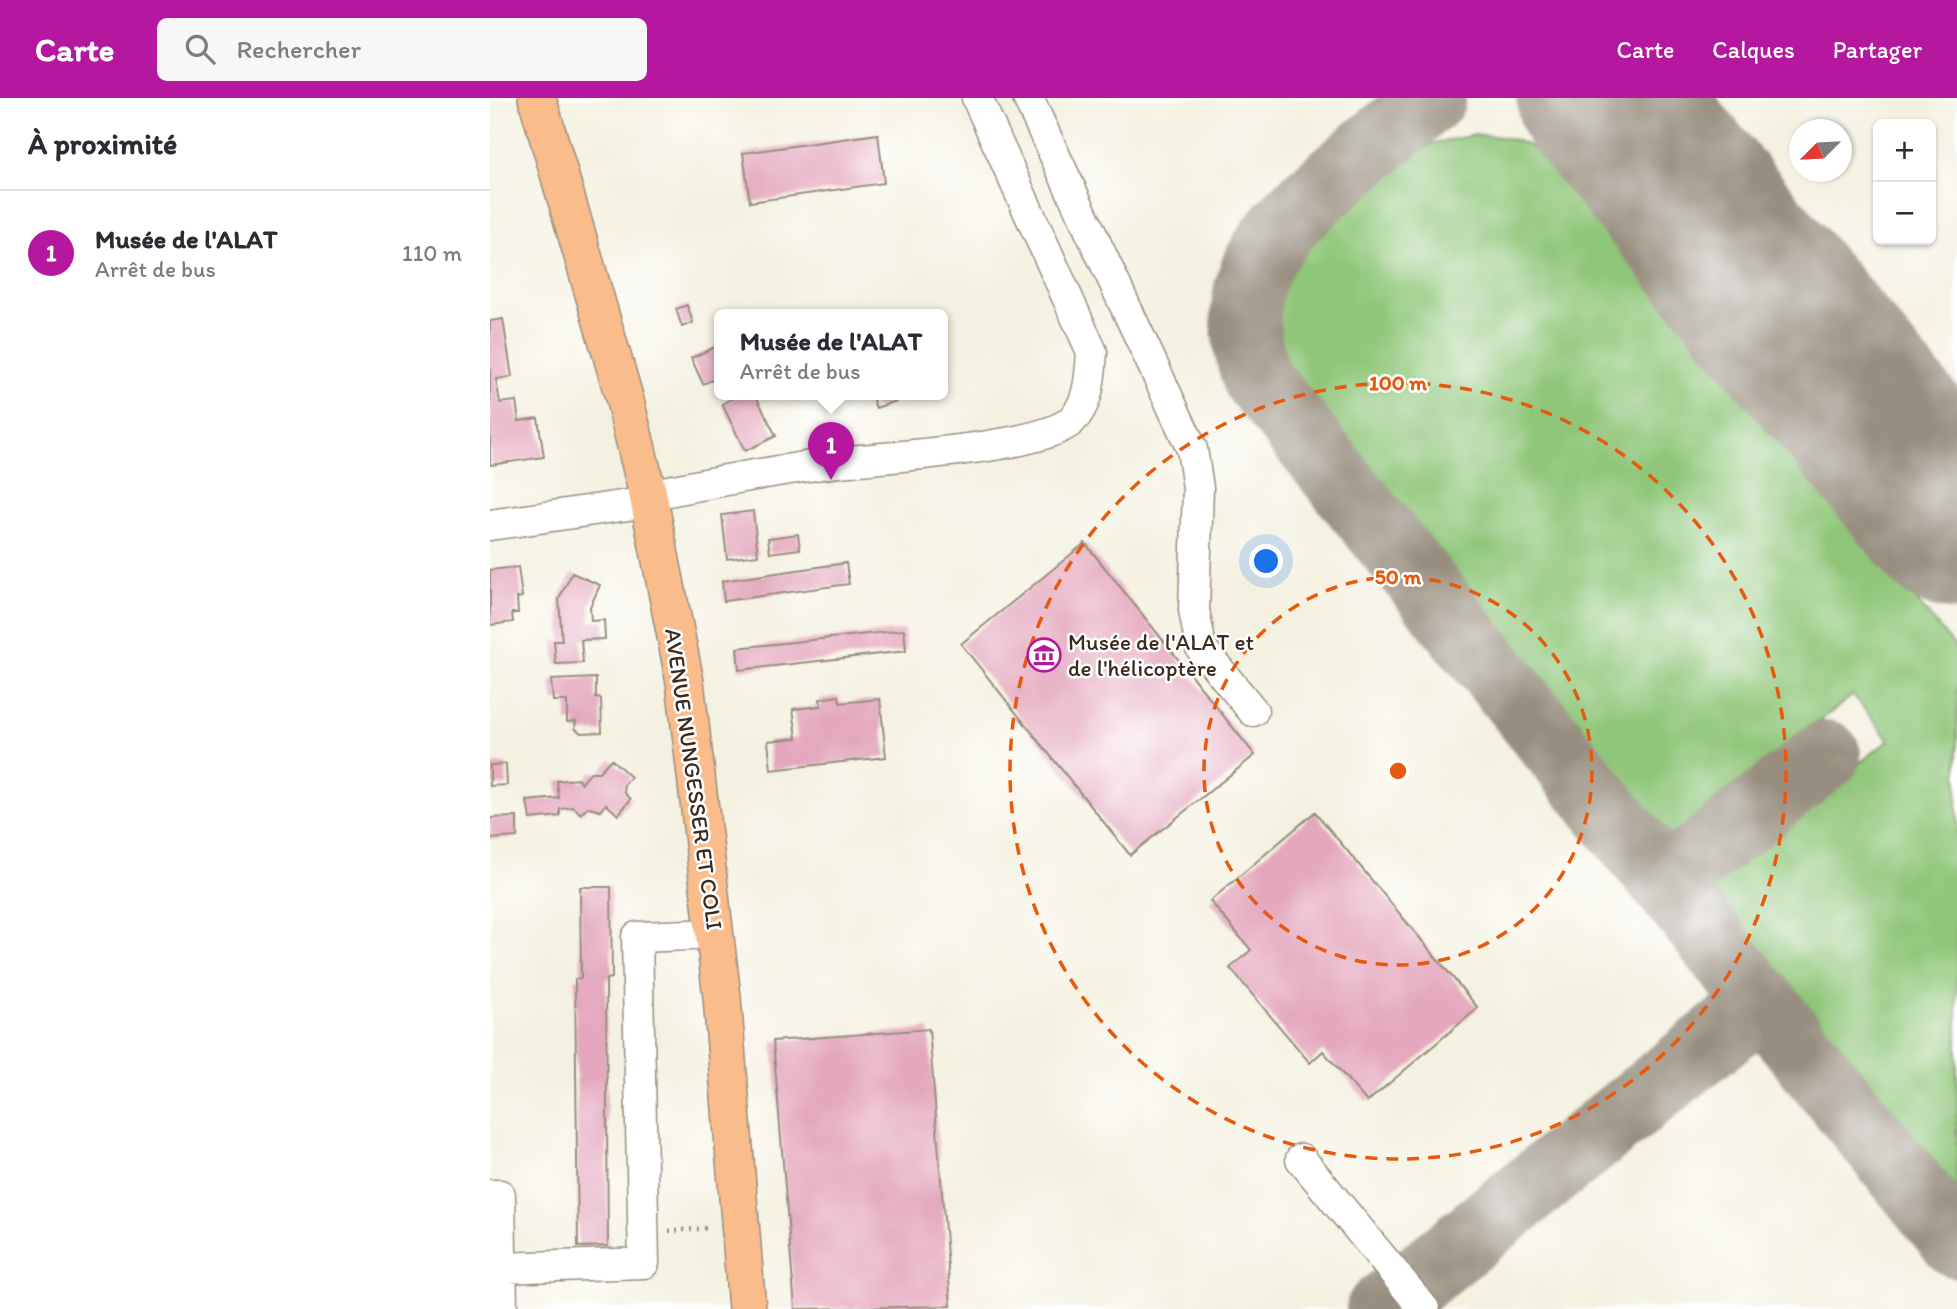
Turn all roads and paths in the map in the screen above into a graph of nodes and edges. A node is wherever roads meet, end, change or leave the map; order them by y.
1 (537, 98) edge
2 (977, 98) edge
3 (1028, 98) edge
4 (648, 495) junction
5 (490, 525) edge
6 (1253, 711) dead end
7 (715, 934) junction
8 (1301, 1159) dead end
9 (490, 1195) edge
10 (740, 1226) junction
11 (644, 1232) junction
12 (501, 1268) junction
13 (502, 1309) edge
14 (747, 1309) edge
15 (1424, 1309) edge

1 - 4 main road, AVENUE NUNGESSER ET COLI
2 - 4 street
3 - 6 street
4 - 5 street
4 - 7 main road, AVENUE NUNGESSER ET COLI
7 - 10 main road, AVENUE NUNGESSER ET COLI
7 - 11 street
8 - 15 street
9 - 12 street
10 - 11 path
10 - 14 main road, AVENUE NUNGESSER ET COLI
11 - 12 street
12 - 13 street

